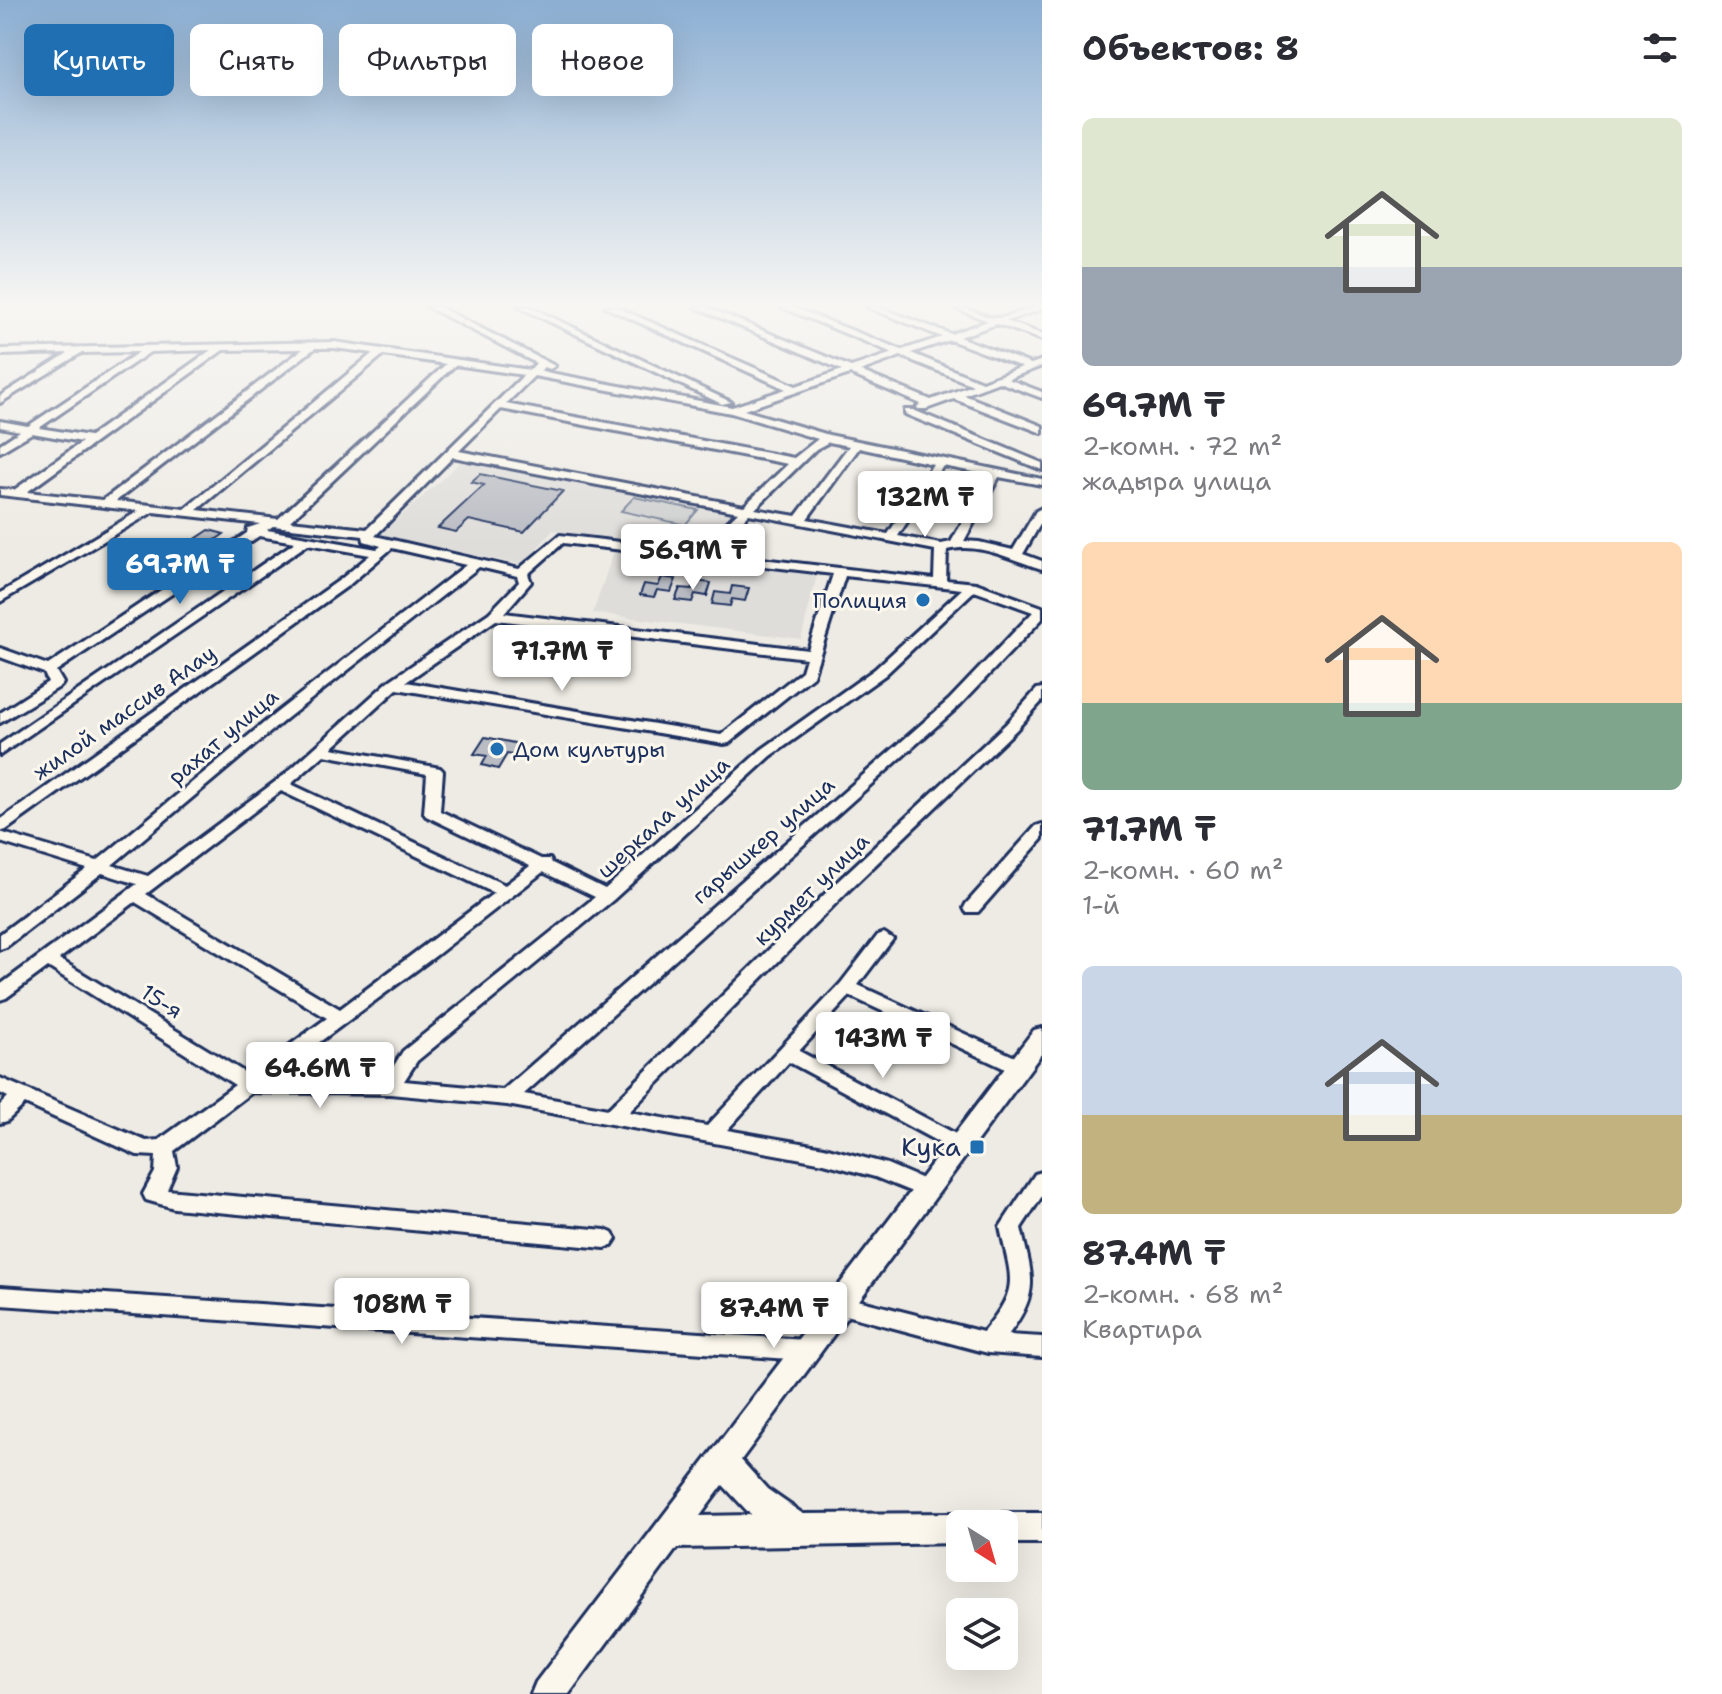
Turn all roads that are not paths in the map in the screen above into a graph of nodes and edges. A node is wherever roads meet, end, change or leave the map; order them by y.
1 (22, 386) edge
2 (94, 386) edge
3 (168, 386) edge
4 (260, 386) edge
5 (340, 386) edge
6 (426, 386) edge
7 (519, 386) edge
8 (615, 386) edge
9 (690, 386) edge
10 (788, 386) edge
11 (804, 386) edge
12 (888, 386) edge
13 (979, 386) edge
14 (1018, 386) edge
15 (795, 389) junction
16 (954, 395) junction
17 (1042, 395) edge
18 (0, 400) edge
19 (931, 404) junction
20 (499, 406) junction
21 (736, 408) junction
22 (0, 424) edge
23 (30, 429) junction
24 (1042, 430) edge
25 (827, 438) junction
26 (92, 440) junction
27 (856, 445) junction
28 (0, 449) edge
29 (450, 453) junction
30 (796, 462) junction
31 (940, 462) junction
32 (1042, 467) edge
33 (996, 472) junction
34 (1042, 482) edge
35 (0, 492) edge
36 (17, 493) junction
37 (105, 504) junction
38 (744, 511) junction
39 (1042, 511) edge
40 (144, 513) junction
41 (186, 514) junction
42 (799, 521) junction
43 (276, 522) junction
44 (1039, 527) edge
45 (260, 532) junction
46 (369, 535) junction
47 (891, 538) junction
48 (306, 540) junction
49 (957, 542) junction
50 (941, 548) junction
51 (384, 549) junction
52 (1016, 556) junction
53 (695, 560) junction
54 (475, 564) junction
55 (1042, 565) edge
56 (840, 571) junction
57 (522, 573) junction
58 (940, 583) junction
59 (972, 586) junction
60 (0, 598) edge
61 (1042, 611) edge
62 (494, 616) junction
63 (0, 652) edge
64 (814, 655) junction
65 (49, 670) junction
66 (394, 684) junction
67 (1042, 692) edge
68 (0, 719) edge
69 (321, 750) junction
70 (0, 751) edge
71 (280, 785) junction
72 (0, 827) edge
73 (1042, 829) edge
74 (0, 837) edge
75 (544, 863) junction
76 (102, 865) junction
77 (150, 882) junction
78 (506, 892) junction
79 (134, 894) junction
80 (607, 896) junction
81 (972, 908) dead end
82 (884, 939) dead end
83 (0, 943) edge
84 (47, 959) junction
85 (847, 987) junction
86 (0, 994) edge
87 (341, 1018) junction
88 (1042, 1036) edge
89 (785, 1052) junction
90 (1019, 1067) junction
91 (0, 1085) edge
92 (250, 1085) junction
93 (390, 1087) junction
94 (23, 1095) junction
95 (507, 1098) junction
96 (0, 1116) edge
97 (611, 1118) junction
98 (711, 1135) junction
99 (960, 1145) junction
100 (163, 1148) junction
101 (1042, 1180) edge
102 (927, 1190) junction
103 (605, 1239) dead end
104 (0, 1296) edge
105 (842, 1305) junction
106 (988, 1343) junction
107 (1042, 1347) edge
108 (806, 1350) junction
109 (724, 1459) junction
110 (946, 1528) edge
111 (1018, 1528) edge
112 (1042, 1528) edge
113 (799, 1529) junction
114 (667, 1533) junction
115 (548, 1694) edge

1 - 18 street
2 - 23 street
3 - 26 street
4 - 37 street
5 - 41 street
6 - 43 street
7 - 20 street
8 - 21 street
9 - 21 street
10 - 15 street
11 - 15 street
12 - 19 street
13 - 16 street
14 - 17 street
15 - 21 street
16 - 19 street
16 - 24 street
19 - 32 street
20 - 29 street
20 - 30 street
21 - 25 street
22 - 23 street
23 - 26 street
23 - 28 street
25 - 27 street
25 - 30 street
26 - 36 street
27 - 31 street
27 - 42 street
29 - 38 street
29 - 46 street
30 - 38 street
31 - 33 street
31 - 47 street
33 - 34 street
33 - 49 street
35 - 36 street
36 - 37 street
37 - 40 street
38 - 42 street
38 - 53 street
39 - 44 street
40 - 41 street
40 - 45 street
40 - 60 street
41 - 43 street
42 - 47 street
43 - 45 street
43 - 46 street
44 - 52 street
45 - 48 street
45 - 65 street
46 - 51 street
47 - 50 street
48 - 51 street
48 - 70 street
49 - 50 street
49 - 52 street
50 - 58 street
51 - 54 street
51 - 72 street, жилой массив Алау
52 - 55 street
53 - 56 street
53 - 57 street
54 - 57 street
54 - 76 street, рахат улица
56 - 58 street
56 - 64 street
57 - 62 street
58 - 59 street
59 - 61 street
59 - 80 street, шеркала улица
61 - 95 street, гарышкер улица
62 - 64 street
62 - 66 street
63 - 65 street
64 - 66 street
65 - 68 street
66 - 69 street
67 - 97 street, курмет улица
69 - 71 street
69 - 75 street
71 - 77 street
71 - 78 street
73 - 81 street
74 - 76 street
75 - 78 street
75 - 80 street
76 - 77 street
76 - 83 street, рахат улица
77 - 79 street
78 - 87 street
79 - 84 street
79 - 87 street
80 - 93 street, шеркала улица
82 - 85 street
84 - 86 street
84 - 92 street, 15-я
85 - 89 street
85 - 90 street
87 - 92 street
88 - 90 main road
89 - 98 street
89 - 99 street
90 - 99 main road
91 - 94 street
92 - 93 street
92 - 100 street
93 - 95 street
94 - 96 street
94 - 100 street
95 - 97 street
97 - 98 street
98 - 102 street
99 - 102 main road
100 - 103 street
101 - 106 street
102 - 105 main road
104 - 108 street
105 - 106 street
105 - 108 main road
106 - 107 street
108 - 109 main road
109 - 113 main road
109 - 114 main road
110 - 113 main road
111 - 112 main road
113 - 114 main road
114 - 115 main road

